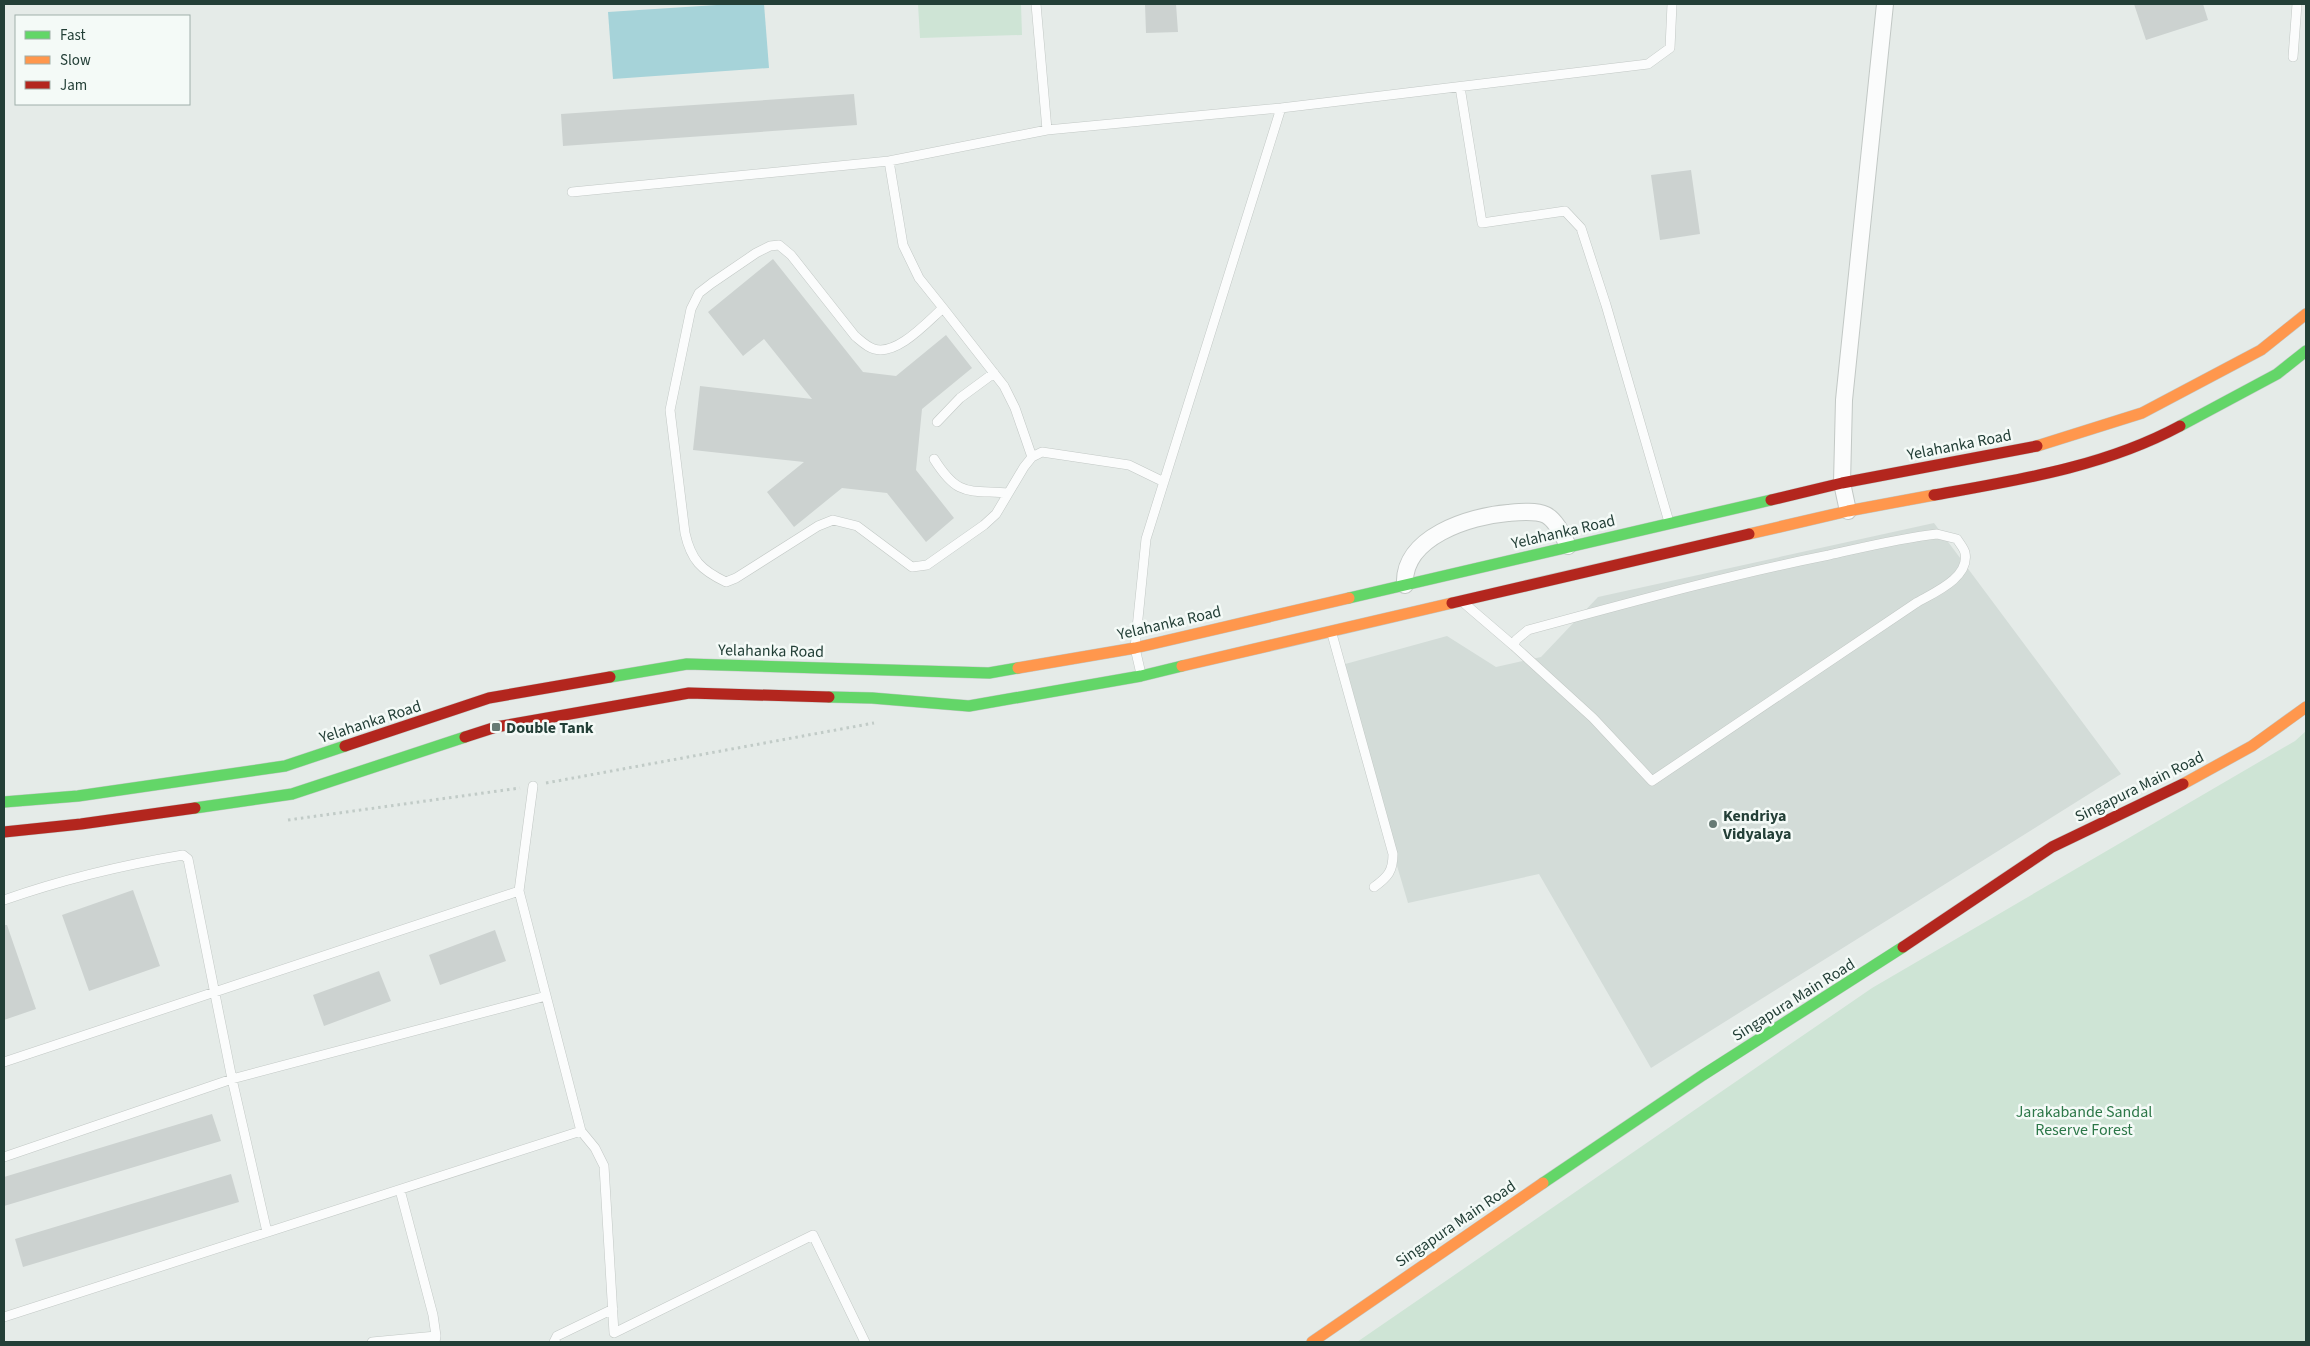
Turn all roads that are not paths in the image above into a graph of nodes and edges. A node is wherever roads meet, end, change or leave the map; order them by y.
1 (1036, 4) edge
2 (1672, 4) edge
3 (1885, 4) edge
4 (2297, 4) edge
5 (2293, 57) dead end
6 (1460, 87) junction
7 (1281, 108) junction
8 (1047, 130) junction
9 (889, 161) junction
10 (572, 192) dead end
11 (943, 308) junction
12 (2306, 314) edge
13 (2306, 351) edge
14 (994, 373) junction
15 (936, 422) dead end
16 (1032, 457) junction
17 (934, 459) dead end
18 (1164, 482) junction
19 (1842, 483) junction
20 (1008, 493) junction
21 (1848, 511) junction
22 (1670, 522) junction
23 (1568, 546) junction
24 (1404, 585) junction
25 (1462, 601) junction
26 (1332, 632) junction
27 (1514, 646) junction
28 (1135, 648) junction
29 (1141, 676) junction
30 (2306, 708) edge
31 (533, 786) road end
32 (4, 802) edge
33 (4, 832) edge
34 (1374, 887) dead end
35 (519, 891) junction
36 (4, 900) edge
37 (215, 993) junction
38 (546, 996) junction
39 (4, 1062) edge
40 (232, 1079) junction
41 (581, 1131) junction
42 (4, 1157) edge
43 (400, 1190) junction
44 (267, 1232) junction
45 (613, 1309) junction
46 (4, 1316) edge
47 (613, 1338) edge
48 (435, 1339) edge
49 (372, 1342) edge
50 (554, 1342) edge
51 (865, 1342) edge
52 (1312, 1342) edge

1 - 8 lane
2 - 6 lane
3 - 19 street
4 - 5 lane
6 - 7 lane
6 - 22 lane
7 - 8 lane
7 - 18 lane
8 - 9 lane
9 - 10 lane
9 - 11 lane
11 - 14 lane
11 - 20 lane
12 - 19 main road, Yelahanka Road
13 - 21 main road
14 - 15 lane
14 - 16 lane
16 - 18 lane
16 - 20 lane
17 - 20 lane
18 - 28 lane
19 - 21 street
19 - 22 main road, Yelahanka Road
21 - 25 main road
22 - 23 main road, Yelahanka Road
23 - 24 main road, Yelahanka Road
23 - 24 street
24 - 28 main road, Yelahanka Road
25 - 26 main road
25 - 27 lane
26 - 29 main road
26 - 34 lane
27 - 27 lane
28 - 29 lane
28 - 32 main road, Yelahanka Road
29 - 33 main road
30 - 52 main road, Singapura Main Road
31 - 35 lane
35 - 37 lane
35 - 38 lane
36 - 37 lane
37 - 39 lane
37 - 40 lane
38 - 40 lane
38 - 41 lane
40 - 42 lane
40 - 44 lane
41 - 43 lane
41 - 45 lane
43 - 44 lane
43 - 48 lane
44 - 46 lane
45 - 47 lane
45 - 50 lane
47 - 51 lane
48 - 49 lane

